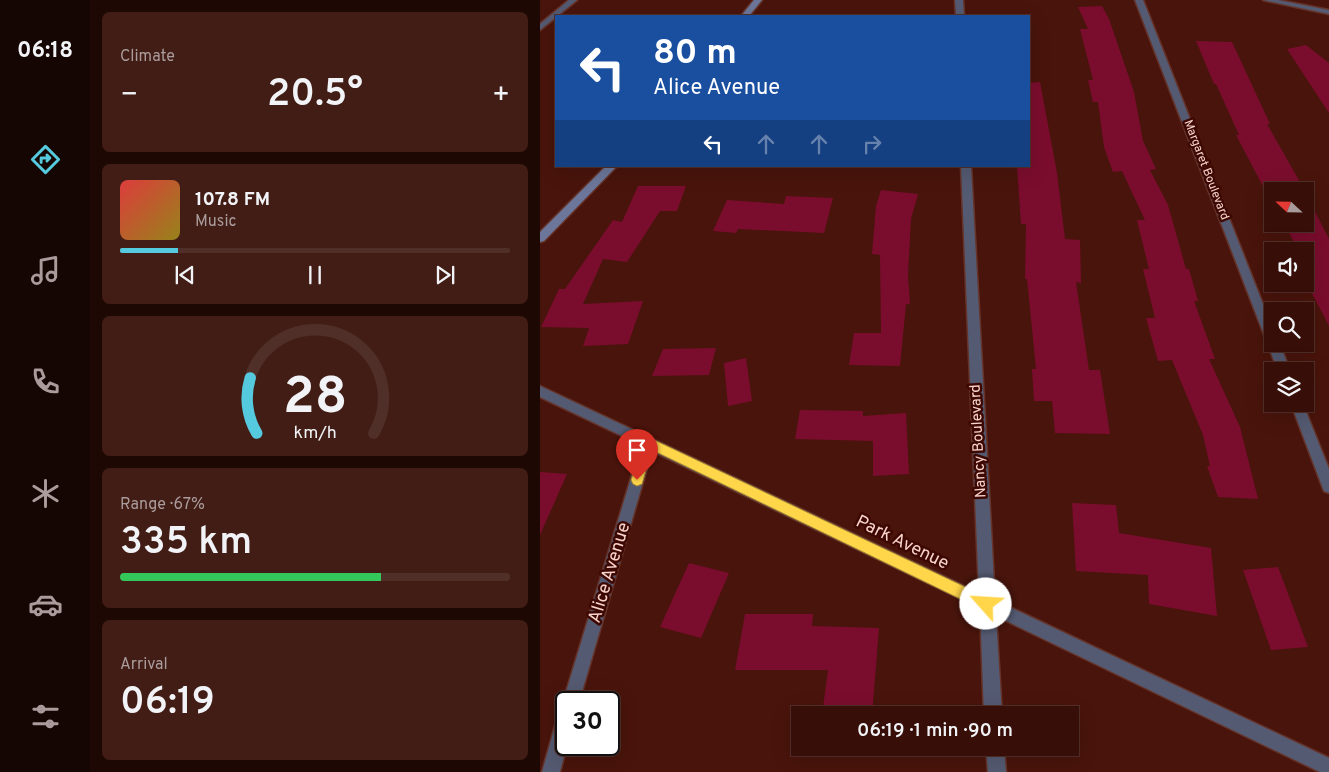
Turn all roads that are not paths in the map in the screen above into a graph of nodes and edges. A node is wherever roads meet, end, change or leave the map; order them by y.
1 (573, 0) edge
2 (758, 0) edge
3 (959, 0) edge
4 (1140, 0) edge
5 (1267, 0) edge
6 (1321, 0) edge
7 (1329, 11) edge
8 (555, 15) edge
9 (555, 15) edge
10 (746, 15) edge
11 (960, 15) edge
12 (540, 28) edge
13 (611, 167) edge
14 (966, 167) edge
15 (540, 238) edge
16 (1264, 319) edge
17 (540, 391) edge
18 (1300, 412) edge
19 (648, 443) junction
20 (1329, 486) edge
21 (986, 604) junction
22 (574, 691) edge
23 (992, 706) edge
24 (555, 755) edge
25 (996, 756) edge
26 (1329, 767) edge
27 (550, 772) edge
28 (997, 772) edge

1 - 9 street
2 - 10 street
3 - 11 street
4 - 16 street, Margaret Boulevard
5 - 7 street
6 - 7 street
8 - 12 street
13 - 15 street
14 - 21 street, Nancy Boulevard
17 - 19 street, Park Avenue
18 - 20 street
19 - 21 street, Park Avenue
19 - 22 street, Alice Avenue
21 - 23 street, Nancy Boulevard
21 - 26 street, Park Avenue
24 - 27 street
25 - 28 street

